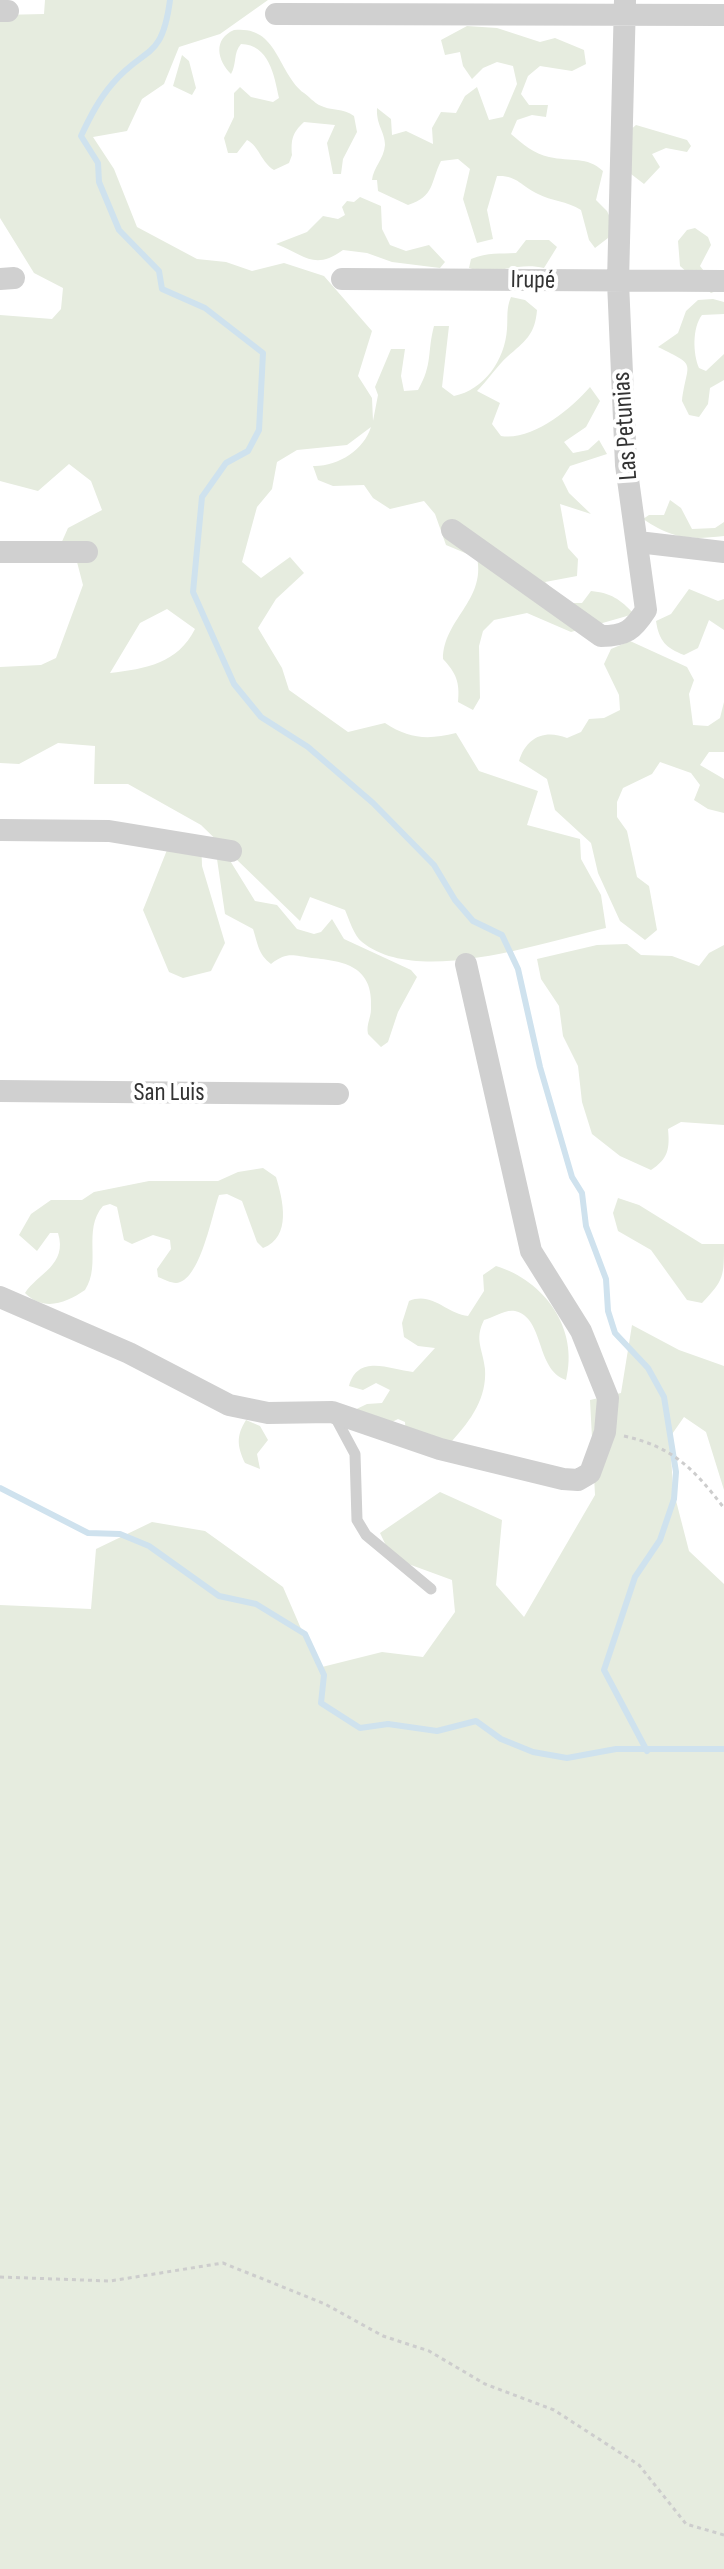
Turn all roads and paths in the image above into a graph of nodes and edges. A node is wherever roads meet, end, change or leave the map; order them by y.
1 (625, 7) edge
2 (276, 14) dead end
3 (724, 15) edge
4 (342, 279) dead end
5 (724, 281) edge
6 (618, 282) junction
7 (452, 530) dead end
8 (638, 542) junction
9 (0, 552) edge
10 (87, 552) dead end
11 (724, 552) edge
12 (0, 830) edge
13 (231, 851) dead end
14 (466, 964) dead end
15 (0, 1091) edge
16 (338, 1094) dead end
17 (0, 1297) edge
18 (332, 1412) junction
19 (605, 1432) junction
20 (724, 1508) edge
21 (431, 1589) dead end
22 (0, 2277) edge
23 (724, 2535) edge

1 - 2 street
1 - 3 street
1 - 6 street, Las Petunias
4 - 6 street, Irupé
5 - 6 street, Irupé
6 - 8 street, Las Petunias
7 - 8 street, Las Petunias
8 - 11 street
9 - 10 street
12 - 13 street
14 - 19 street
15 - 16 street, San Luis
17 - 18 street
18 - 19 street
18 - 21 lane
19 - 20 path
22 - 23 path

